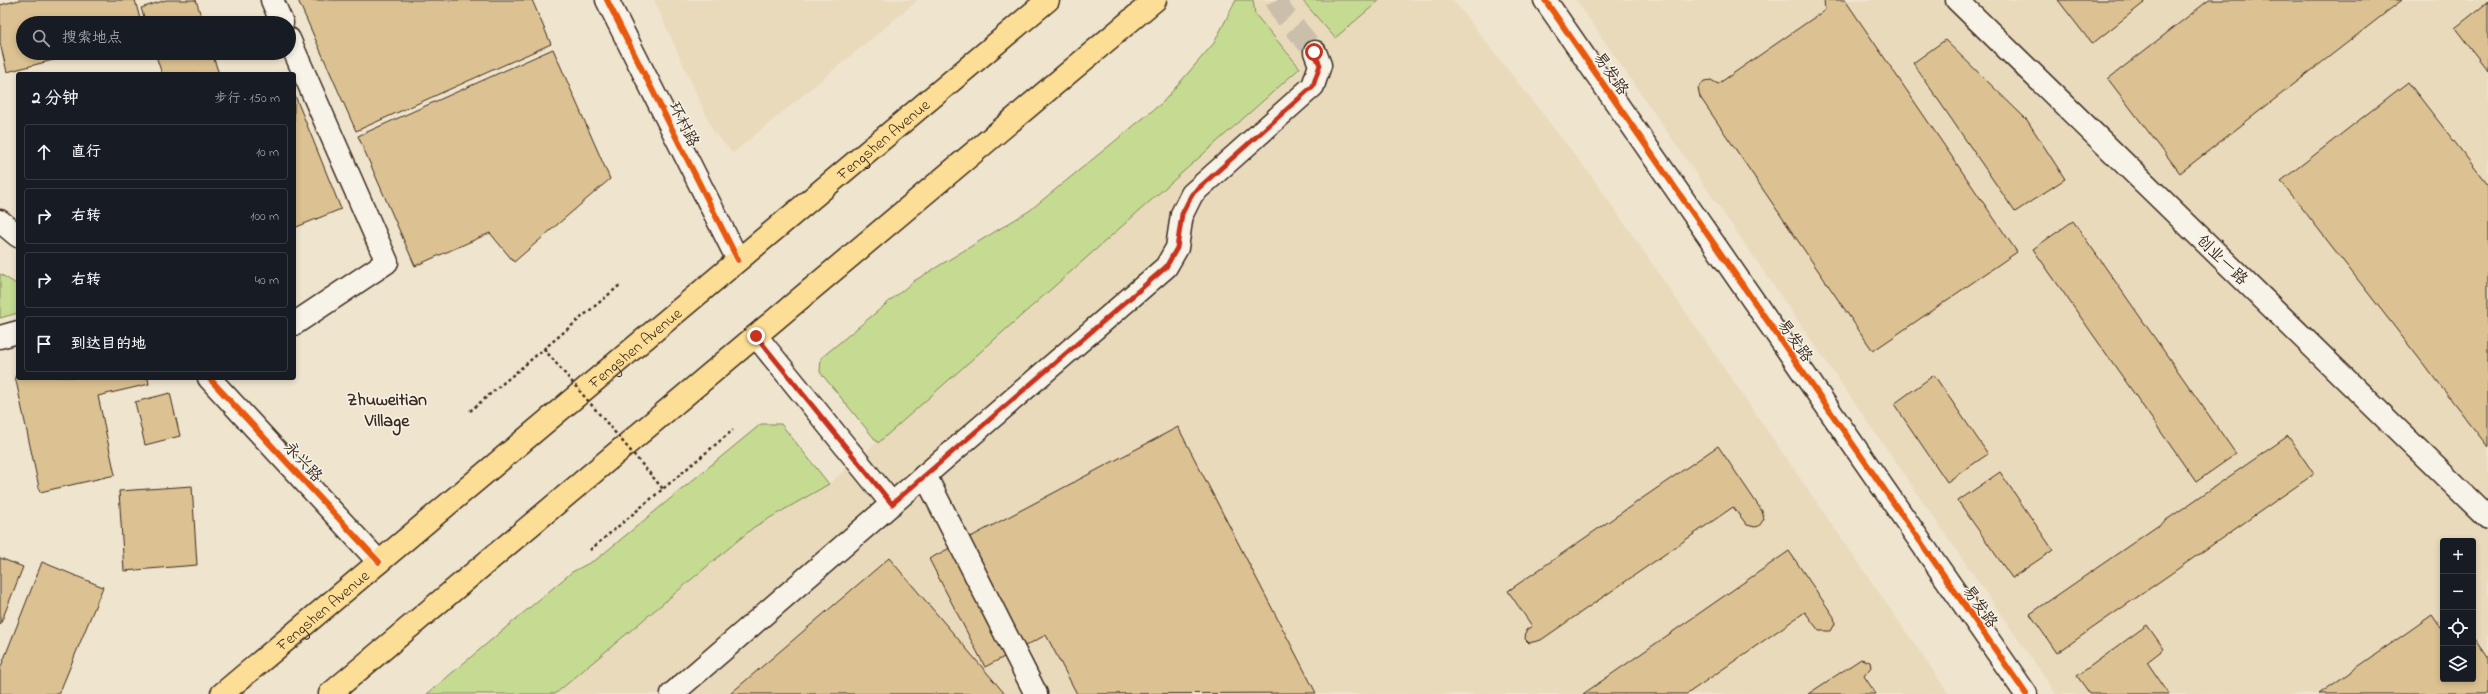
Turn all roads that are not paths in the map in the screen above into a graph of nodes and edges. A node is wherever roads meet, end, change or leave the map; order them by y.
1 (272, 0) edge
2 (607, 0) edge
3 (1048, 0) edge
4 (1156, 0) edge
5 (1545, 0) edge
6 (1957, 0) edge
7 (279, 16) edge
8 (1314, 52) tunnel mouth
9 (296, 55) edge
10 (0, 221) edge
11 (16, 234) edge
12 (738, 260) junction
13 (296, 323) edge
14 (16, 333) edge
15 (756, 336) junction
16 (0, 337) edge
17 (212, 380) edge
18 (924, 475) junction
19 (892, 504) junction
20 (2488, 516) edge
21 (379, 562) junction
22 (222, 694) edge
23 (330, 694) edge
24 (672, 694) edge
25 (1036, 694) edge
26 (2026, 694) edge

1 - 7 street
2 - 12 street, 环村路
3 - 12 highway, Fengshen Avenue
4 - 15 highway
5 - 26 street, 易发路
6 - 20 street, 创业一路
8 - 18 street
9 - 13 street
10 - 11 street
12 - 21 highway, Fengshen Avenue
14 - 16 street
15 - 19 street
15 - 23 highway
17 - 21 street, 永兴路
18 - 19 street
18 - 25 street
19 - 24 street
21 - 22 highway, Fengshen Avenue

